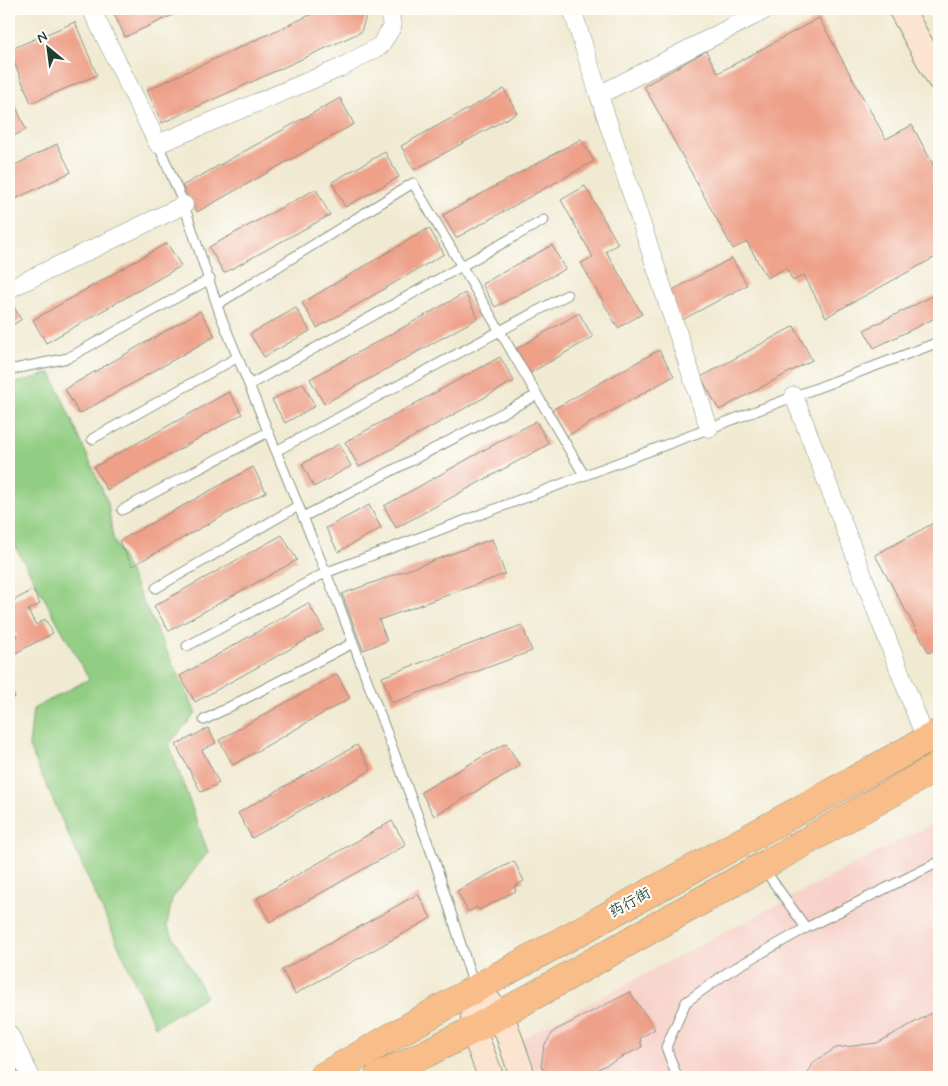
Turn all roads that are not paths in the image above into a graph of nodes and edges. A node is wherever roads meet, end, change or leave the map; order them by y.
1 (91, 9) edge
2 (389, 9) edge
3 (572, 9) edge
4 (767, 9) edge
5 (901, 9) edge
6 (939, 78) edge
7 (599, 95) junction
8 (158, 144) junction
9 (184, 205) junction
10 (544, 220) dead end
11 (462, 267) junction
12 (210, 279) junction
13 (9, 289) edge
14 (567, 295) dead end
15 (218, 304) junction
16 (500, 332) junction
17 (939, 342) edge
18 (238, 356) junction
19 (9, 370) edge
20 (249, 385) junction
21 (537, 395) junction
22 (794, 396) junction
23 (709, 428) junction
24 (268, 432) junction
25 (92, 439) dead end
26 (276, 451) junction
27 (584, 475) junction
28 (298, 506) junction
29 (122, 510) dead end
30 (303, 518) junction
31 (325, 573) junction
32 (156, 588) dead end
33 (353, 643) junction
34 (187, 646) dead end
35 (204, 720) dead end
36 (932, 737) edge
37 (939, 766) edge
38 (939, 862) edge
39 (762, 866) junction
40 (806, 928) junction
41 (475, 988) junction
42 (501, 1014) junction
43 (473, 1030) junction
44 (9, 1034) edge
45 (349, 1061) junction
46 (31, 1077) edge
47 (317, 1077) edge
48 (322, 1077) edge
49 (378, 1077) edge
50 (491, 1077) edge
51 (523, 1077) edge
52 (677, 1077) edge

1 - 8 street
2 - 8 street
3 - 7 street
4 - 7 street
5 - 6 street
7 - 23 street
8 - 9 lane
9 - 12 lane
9 - 13 street
10 - 11 lane
11 - 15 lane
11 - 16 lane
11 - 20 lane
12 - 15 lane
12 - 19 lane
14 - 16 lane
15 - 18 lane
16 - 21 lane
16 - 26 lane
17 - 22 lane
18 - 20 lane
18 - 25 lane
20 - 24 lane
21 - 27 lane
21 - 30 lane
22 - 23 lane
22 - 36 street
23 - 27 lane
24 - 26 lane
24 - 29 lane
26 - 28 lane
27 - 31 lane
28 - 30 lane
28 - 32 lane
30 - 31 lane
31 - 33 lane
31 - 34 lane
33 - 35 lane
33 - 41 lane
36 - 41 main road, 药行街
37 - 39 main road
38 - 40 lane
39 - 40 lane
39 - 42 main road
40 - 52 lane
41 - 42 street
41 - 43 street
41 - 45 main road, 药行街
42 - 43 main road
42 - 51 street
43 - 49 main road
43 - 50 street
44 - 46 street
45 - 47 main road
45 - 48 main road, 药行街

